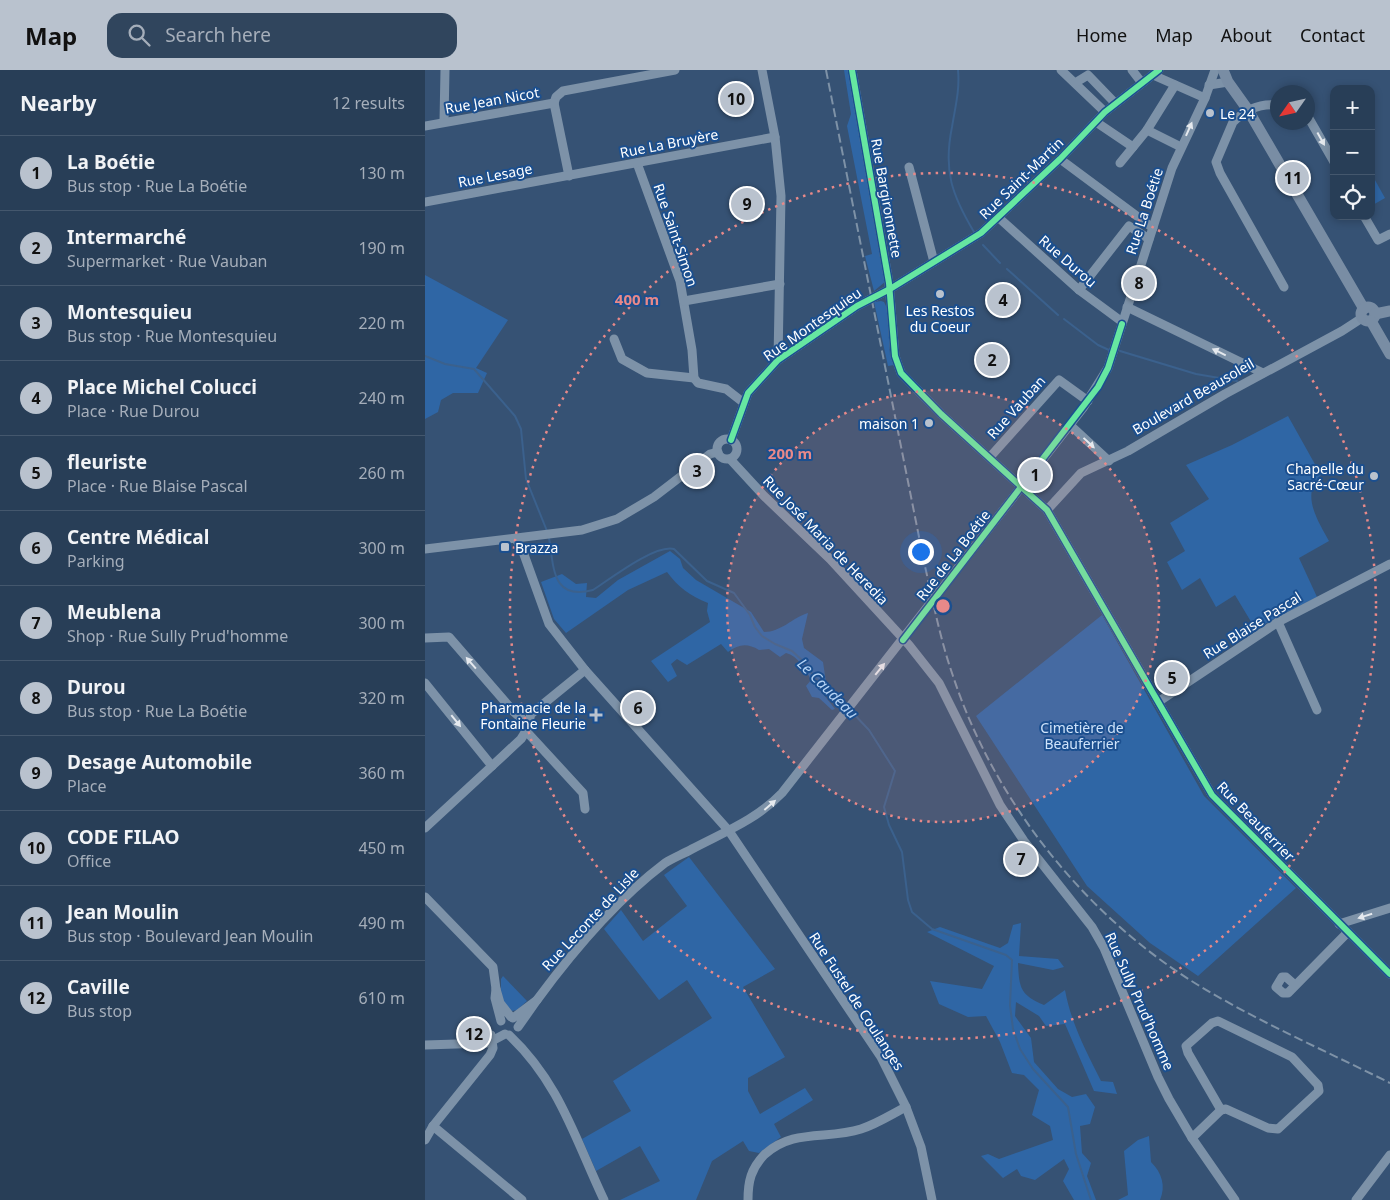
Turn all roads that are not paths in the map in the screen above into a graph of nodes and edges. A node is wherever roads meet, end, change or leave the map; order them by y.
1 (445, 70) edge
2 (675, 70) edge
3 (762, 70) edge
4 (852, 70) edge
5 (1061, 70) edge
6 (1215, 70) edge
7 (1223, 70) edge
8 (1134, 71) edge
9 (1156, 72) edge
10 (621, 75) edge
11 (1228, 82) junction
12 (1142, 83) junction
13 (1075, 84) junction
14 (1175, 84) junction
15 (1209, 85) junction
16 (1205, 98) junction
17 (554, 103) junction
18 (1115, 104) junction
19 (1270, 105) edge
20 (1248, 110) junction
21 (1105, 112) junction
22 (444, 121) junction
23 (1096, 122) junction
24 (425, 126) edge
25 (1315, 128) edge
26 (1147, 130) junction
27 (775, 137) junction
28 (1133, 147) junction
29 (1181, 147) junction
30 (1330, 155) edge
31 (1060, 159) junction
32 (637, 163) junction
33 (1120, 163) dead end
34 (909, 167) dead end
35 (569, 176) junction
36 (425, 202) edge
37 (999, 218) junction
38 (1366, 220) edge
39 (1153, 228) junction
40 (1390, 234) edge
41 (1149, 239) junction
42 (934, 262) junction
43 (780, 284) junction
44 (1283, 287) dead end
45 (889, 289) junction
46 (1079, 290) junction
47 (684, 301) junction
48 (1127, 307) junction
49 (1390, 311) edge
50 (1368, 315) junction
51 (1121, 321) junction
52 (614, 339) dead end
53 (1390, 354) edge
54 (777, 360) junction
55 (1263, 373) junction
56 (694, 378) junction
57 (1088, 402) junction
58 (744, 403) junction
59 (1070, 425) junction
60 (731, 440) junction
61 (718, 452) junction
62 (990, 456) junction
63 (730, 459) junction
64 (1109, 461) junction
65 (1023, 486) junction
66 (1047, 510) junction
67 (516, 539) junction
68 (425, 549) edge
69 (1390, 564) edge
70 (1278, 622) junction
71 (425, 638) edge
72 (903, 640) junction
73 (585, 670) junction
74 (425, 683) edge
75 (1157, 702) junction
76 (1317, 710) dead end
77 (527, 728) junction
78 (492, 766) junction
79 (585, 809) dead end
80 (425, 828) edge
81 (729, 831) junction
82 (425, 897) edge
83 (1390, 908) edge
84 (1339, 924) junction
85 (1348, 932) junction
86 (1390, 974) edge
87 (1295, 985) dead end
88 (496, 989) junction
89 (537, 1000) junction
90 (512, 1017) junction
91 (501, 1023) junction
92 (518, 1028) junction
93 (507, 1035) junction
94 (492, 1038) junction
95 (425, 1045) edge
96 (535, 1064) junction
97 (906, 1107) junction
98 (1221, 1110) junction
99 (433, 1126) junction
100 (1193, 1138) junction
101 (425, 1140) edge
102 (1390, 1155) edge
103 (522, 1200) edge
104 (604, 1200) edge
105 (748, 1200) edge
106 (932, 1200) edge
107 (1235, 1200) edge
108 (1356, 1200) edge

1 - 22 street
2 - 10 street, Rue Jean Nicot
3 - 27 street
4 - 45 street, Rue Bargironnette
5 - 13 street
6 - 15 street, Rue La Boétie
7 - 11 main road
8 - 12 street
9 - 12 street, Rue Saint-Martin
9 - 14 street
10 - 17 street, Rue Jean Nicot
11 - 15 street
11 - 20 main road
12 - 18 street, Rue Saint-Martin
13 - 18 street
13 - 21 street
14 - 16 street
14 - 26 street
15 - 16 street, Rue La Boétie
29 -> 16 street, Rue La Boétie
17 - 22 street, Rue Jean Nicot
17 - 35 street
18 - 21 street, Rue Saint-Martin
19 - 20 street
20 - 44 street
20 - 50 main road
21 - 23 street, Rue Saint-Martin
22 - 24 street, Rue Jean Nicot
23 - 28 street
23 - 31 street, Rue Saint-Martin
25 -> 30 street
26 - 28 street
26 - 29 street
27 - 32 street, Rue La Bruyère
27 - 43 street
28 - 33 street
29 - 39 street, Rue La Boétie
31 - 37 street, Rue Saint-Martin
31 - 39 street
32 - 35 street, Rue La Bruyère
32 - 47 street, Rue Saint-Simon
34 - 42 street
35 - 36 street, Rue Lesage
37 - 42 street, Rue Saint-Martin
37 - 46 street, Rue Durou
38 - 40 street
39 - 41 street, Rue La Boétie
41 - 46 street
41 - 48 street, Rue La Boétie
42 - 45 street, Rue Saint-Martin
43 - 47 street
43 - 54 street
45 - 54 street, Rue Montesquieu
45 - 62 street, Rue Bargironnette
46 - 51 street, Rue Durou
47 - 56 street, Rue Saint-Simon
48 - 51 street, Rue La Boétie
55 -> 48 street
49 - 50 main road, Boulevard Beausoleil
50 - 53 main road
50 - 55 street, Boulevard Beausoleil
51 - 57 street, Rue La Boétie
52 - 56 street
54 - 58 street, Rue Montesquieu
55 - 64 street, Boulevard Beausoleil
56 - 58 street
57 - 59 street, Rue La Boétie
57 - 62 street, Rue Vauban
58 - 60 street, Rue Montesquieu
59 -> 64 street
59 - 65 street, Rue La Boétie
60 - 61 street
60 - 63 street
61 - 63 street
61 - 67 street
62 - 65 street, Rue Bargironnette
63 - 72 street, Rue José Maria de Heredia
64 - 66 street, Boulevard Beausoleil
65 - 66 street, Rue Beauferrier
65 - 72 street, Rue de La Boétie
66 - 75 street, Rue Beauferrier
67 - 68 street
67 - 73 street, Rue Fustel de Coulanges
69 - 70 street, Rue Blaise Pascal
70 - 75 street, Rue Blaise Pascal
70 - 76 street
77 -> 71 street
81 -> 72 street, Rue Leconte de Lisle
72 - 100 street, Rue Sully Prud'homme
73 - 77 street
73 - 81 street, Rue Fustel de Coulanges
74 -> 78 street
75 - 84 street, Rue Beauferrier
77 - 78 street
77 - 79 street
78 - 80 street
81 - 89 street, Rue Leconte de Lisle
81 - 97 street, Rue Fustel de Coulanges
82 - 88 street
83 -> 84 street
84 - 85 street, Rue Beauferrier
85 - 86 street, Rue Beauferrier
85 - 87 street
88 - 90 street
88 - 91 street
89 - 90 street, Rue Leconte de Lisle
89 - 92 street, Rue Leconte de Lisle
90 - 91 street, Rue Leconte de Lisle
90 - 92 street
91 - 93 street
91 - 94 street
92 - 93 street
92 - 96 street
93 - 94 street
93 - 96 street
94 - 95 street
94 - 99 street
96 - 104 street
97 - 105 street
97 - 106 street, Rue Fustel de Coulanges
98 - 98 street
98 - 100 street
99 - 101 street
99 - 103 street
100 - 107 street, Rue Sully Prud'homme
102 - 108 street

